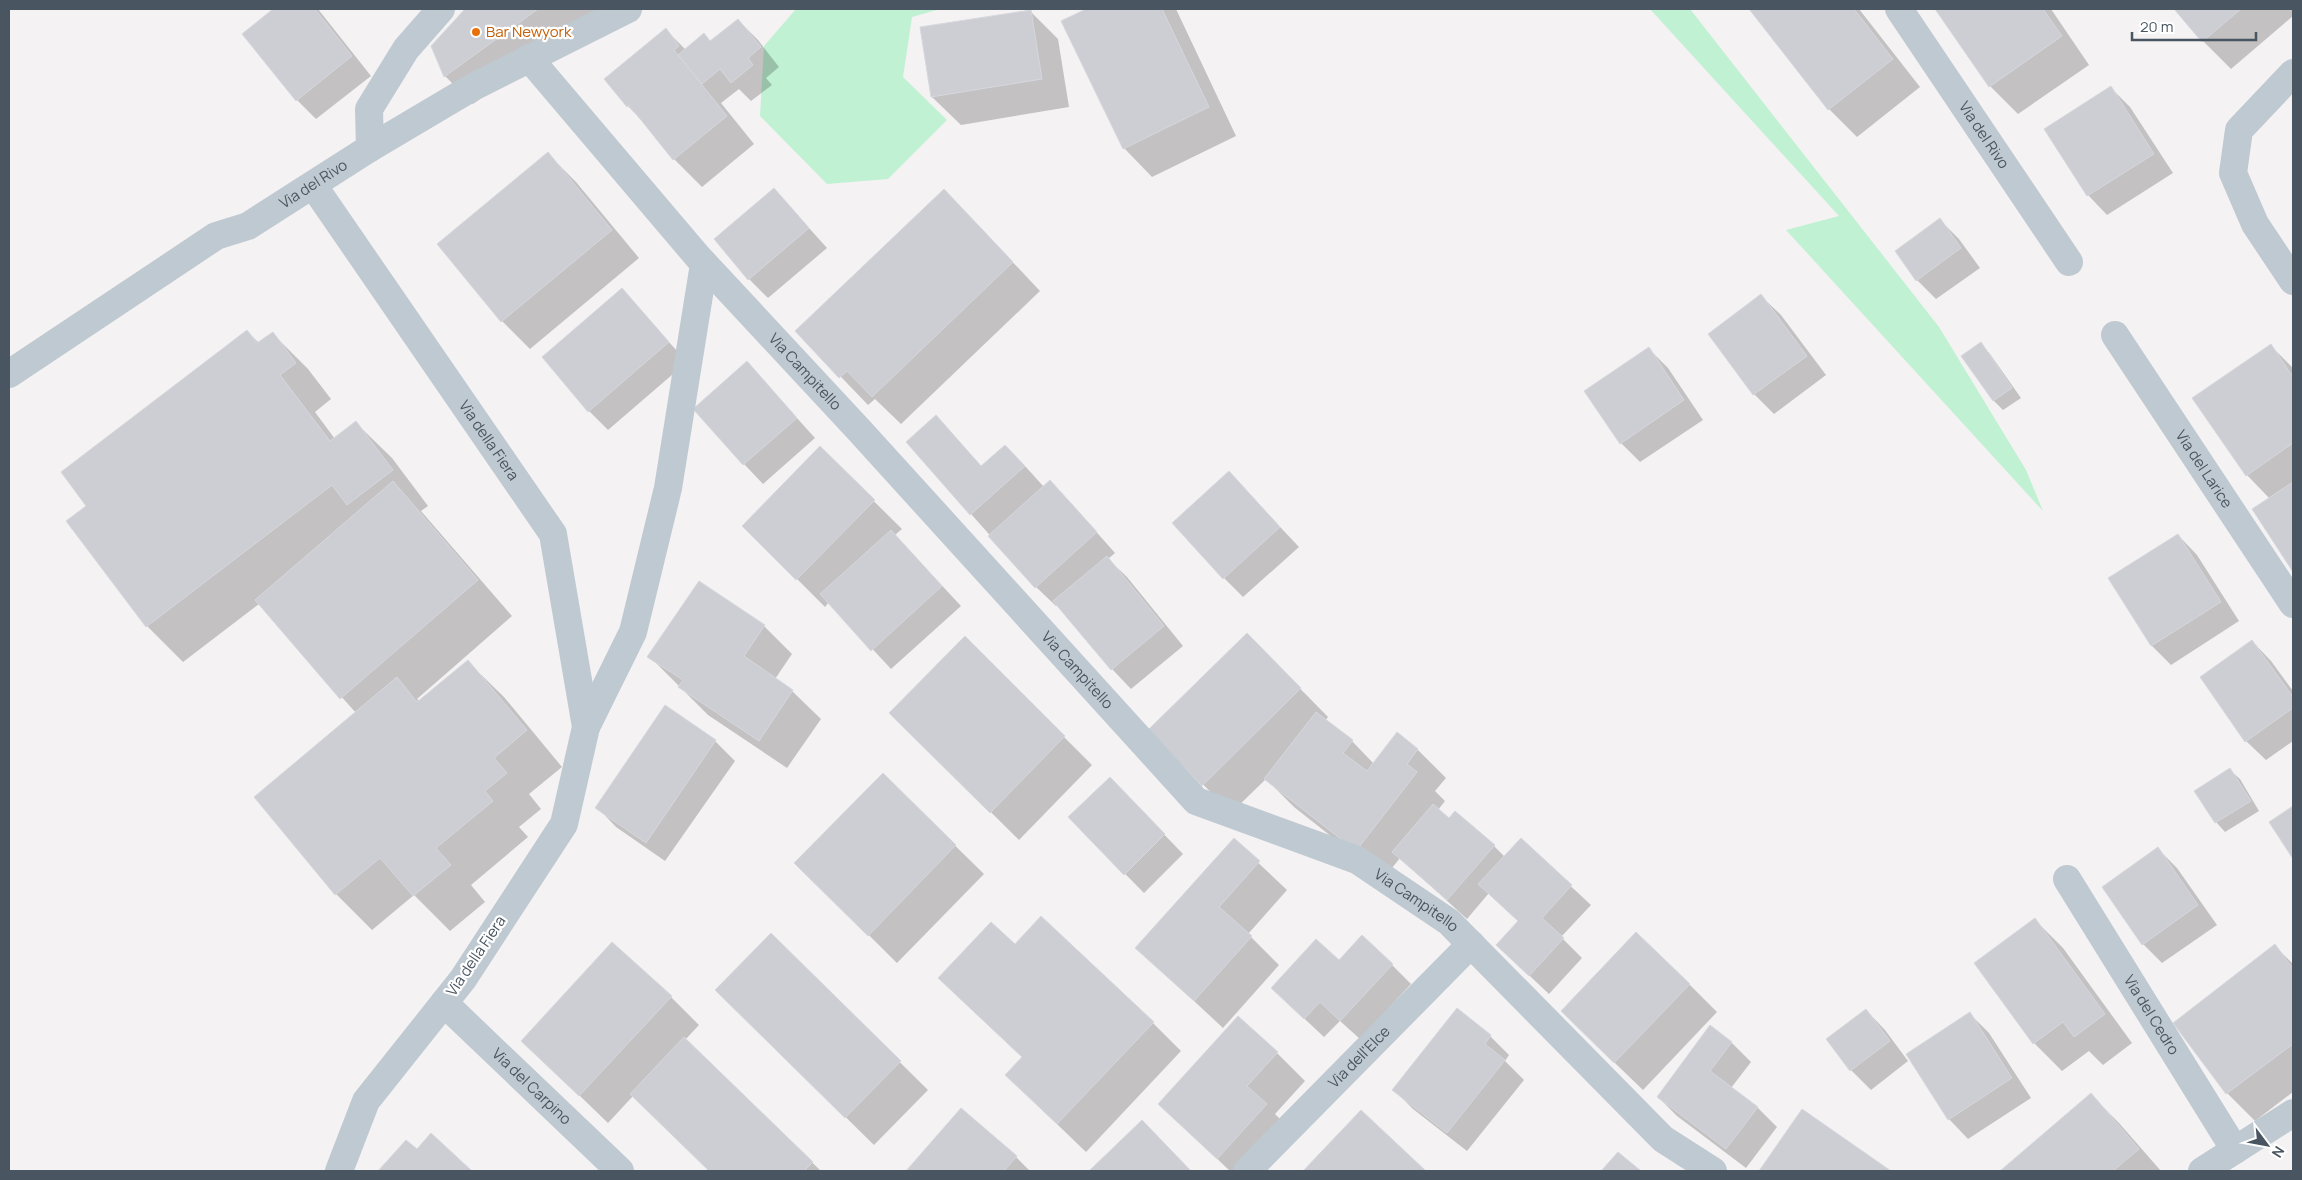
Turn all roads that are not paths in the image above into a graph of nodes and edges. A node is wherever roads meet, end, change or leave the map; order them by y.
1 (441, 9) edge
2 (628, 9) edge
3 (1899, 9) edge
4 (529, 58) junction
5 (2293, 73) edge
6 (370, 148) junction
7 (313, 184) junction
8 (2069, 262) dead end
9 (704, 264) junction
10 (2293, 281) edge
11 (2115, 335) dead end
12 (9, 374) edge
13 (2293, 604) edge
14 (586, 727) junction
15 (2067, 879) dead end
16 (1471, 944) junction
17 (444, 1003) junction
18 (2293, 1113) edge
19 (2235, 1150) junction
20 (339, 1171) edge
21 (620, 1171) edge
22 (1247, 1171) edge
23 (1713, 1171) edge
24 (2202, 1171) edge

1 - 6 street
2 - 4 street, Via del Rivo
3 - 8 street, Via del Rivo
4 - 6 street, Via del Rivo
4 - 9 street, Via Campitello
5 - 10 street
6 - 7 street, Via del Rivo
7 - 12 street, Via del Rivo
7 - 14 street, Via della Fiera
9 - 14 street, Via della Fiera
9 - 16 street, Via Campitello
11 - 13 street, Via del Larice
14 - 17 street, Via della Fiera
15 - 19 street, Via del Cedro
16 - 22 street, Via dell'Elce
16 - 23 street, Via Campitello
17 - 20 street, Via della Fiera
17 - 21 street, Via del Carpino
18 - 19 street
19 - 24 street

